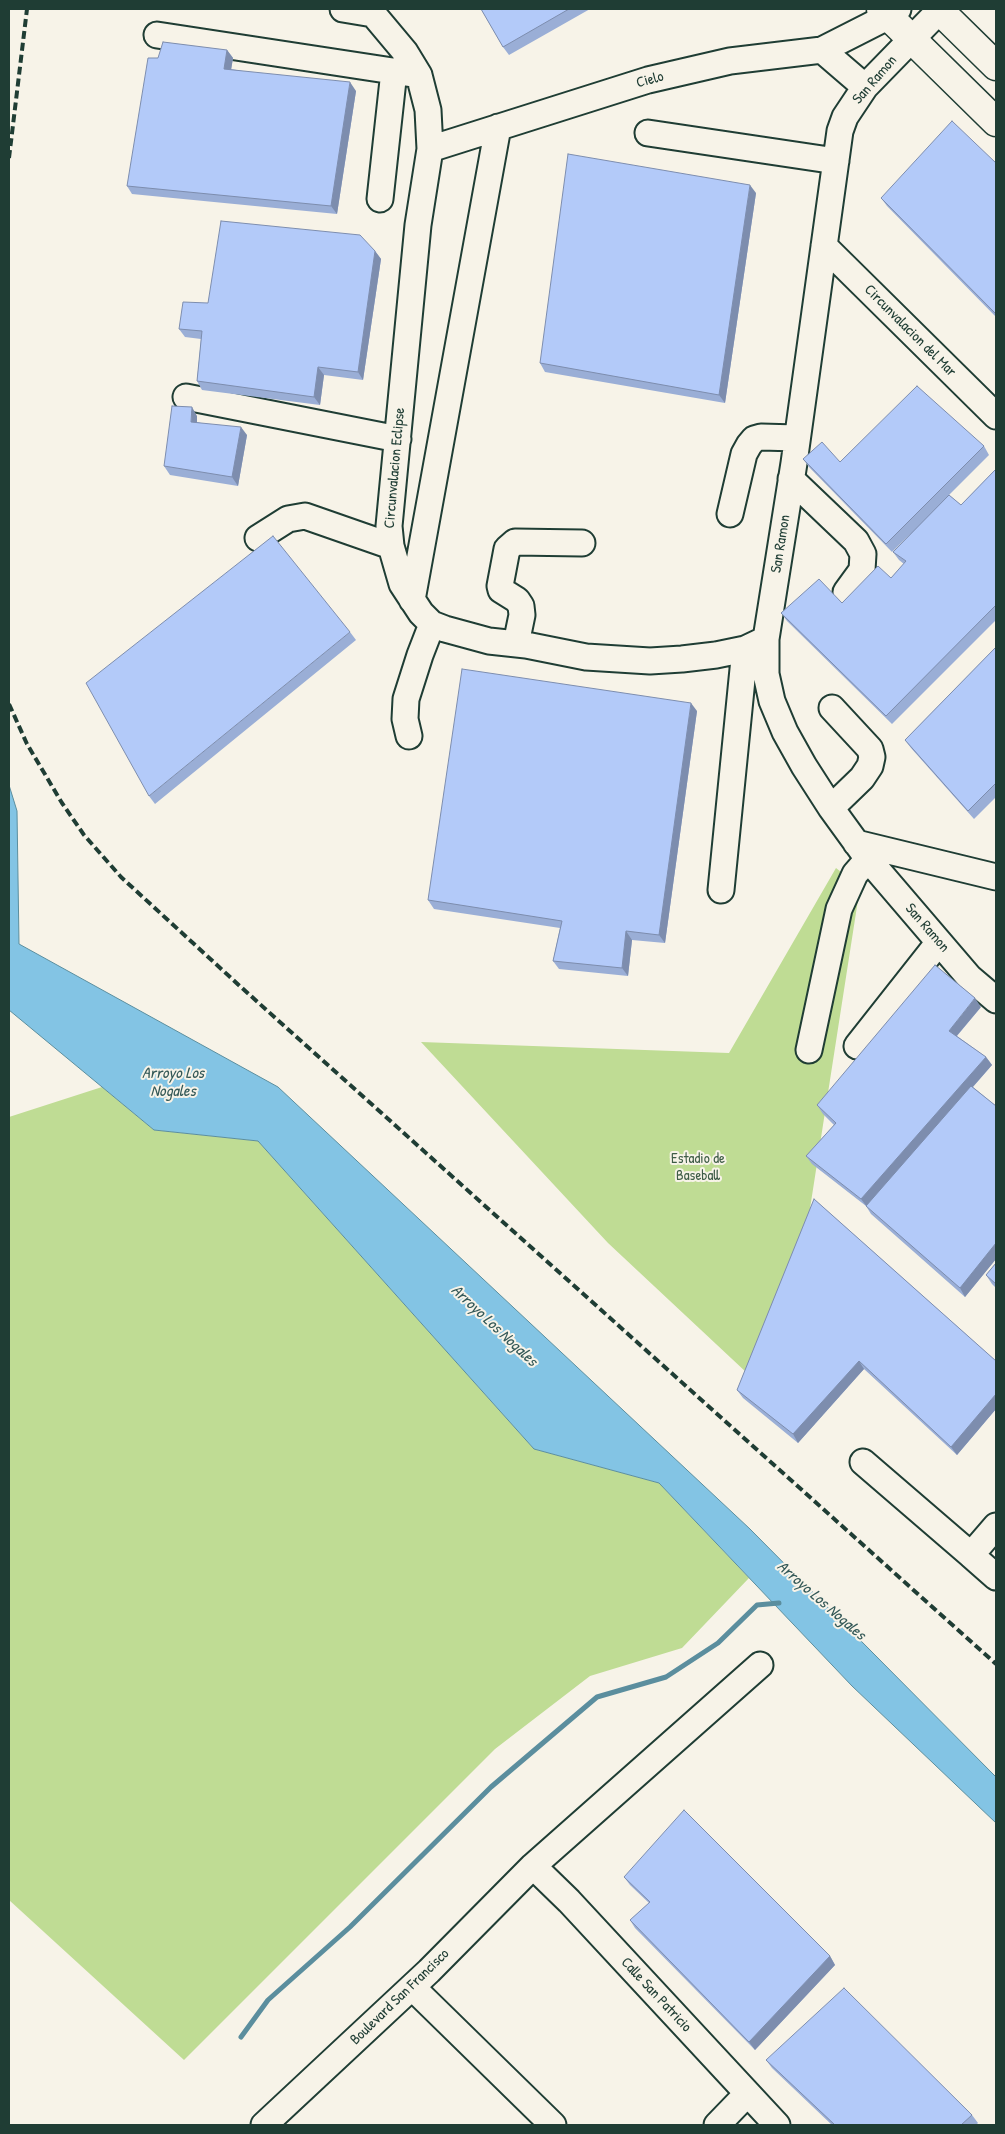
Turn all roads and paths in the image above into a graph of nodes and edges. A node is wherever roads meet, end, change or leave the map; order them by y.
1 (344, 9) edge
2 (939, 9) edge
3 (371, 11) edge
4 (889, 11) edge
5 (157, 35) dead end
6 (911, 40) junction
7 (822, 50) junction
8 (996, 66) edge
9 (394, 71) junction
10 (419, 75) junction
11 (865, 87) junction
12 (996, 122) edge
13 (498, 127) junction
14 (648, 133) dead end
15 (430, 148) junction
16 (836, 161) junction
17 (380, 199) dead end
18 (824, 246) junction
19 (186, 397) dead end
20 (996, 416) edge
21 (798, 438) junction
22 (398, 439) junction
23 (791, 479) junction
24 (730, 514) dead end
25 (258, 538) dead end
26 (582, 543) dead end
27 (391, 546) junction
28 (846, 592) dead end
29 (412, 600) junction
30 (432, 624) junction
31 (516, 644) junction
32 (755, 644) junction
33 (832, 708) dead end
34 (409, 736) dead end
35 (831, 808) junction
36 (862, 851) junction
37 (996, 877) edge
38 (721, 890) dead end
39 (939, 942) junction
40 (996, 1000) edge
41 (857, 1046) dead end
42 (809, 1050) dead end
43 (863, 1462) dead end
44 (996, 1526) edge
45 (971, 1555) junction
46 (996, 1577) edge
47 (760, 1665) dead end
48 (533, 1866) junction
49 (412, 1987) junction
50 (747, 2094) junction
51 (264, 2125) edge
52 (553, 2125) edge
53 (717, 2125) edge
54 (777, 2125) edge

1 - 3 street
2 - 6 street, San Ramon
2 - 8 highway
3 - 10 street, Circunvalacion Eclipse
4 - 6 highway
4 - 7 street
5 - 9 street
6 - 11 street, San Ramon
6 - 12 highway
7 - 11 street
7 - 13 street, Cielo
9 - 10 street
9 - 17 street
10 - 15 street, Circunvalacion Eclipse
11 - 16 street, San Ramon
13 - 15 street, Cielo
13 - 29 street
14 - 16 street
15 - 22 street, Circunvalacion Eclipse
16 - 18 street, San Ramon
18 - 20 street, Circunvalacion del Mar
18 - 21 street, San Ramon
19 - 22 street
21 - 23 street, San Ramon
21 - 24 street
22 - 27 street, Circunvalacion Eclipse
23 - 28 street
23 - 32 street, San Ramon
25 - 27 street
26 - 31 street
27 - 29 street, Circunvalacion Eclipse
29 - 30 street, Circunvalacion Eclipse
30 - 31 street
30 - 34 street
31 - 32 street
32 - 35 street, San Ramon
32 - 38 street
33 - 35 street
35 - 36 street, San Ramon
36 - 37 street
36 - 39 street, San Ramon
36 - 42 street
39 - 40 street, San Ramon
39 - 41 street
43 - 45 street
44 - 45 street
45 - 46 street
47 - 48 street, Boulevard San Francisco
48 - 49 street, Boulevard San Francisco
48 - 50 street, Calle San Patricio
49 - 51 street, Boulevard San Francisco
49 - 52 street
50 - 53 street
50 - 54 street, Calle San Patricio

